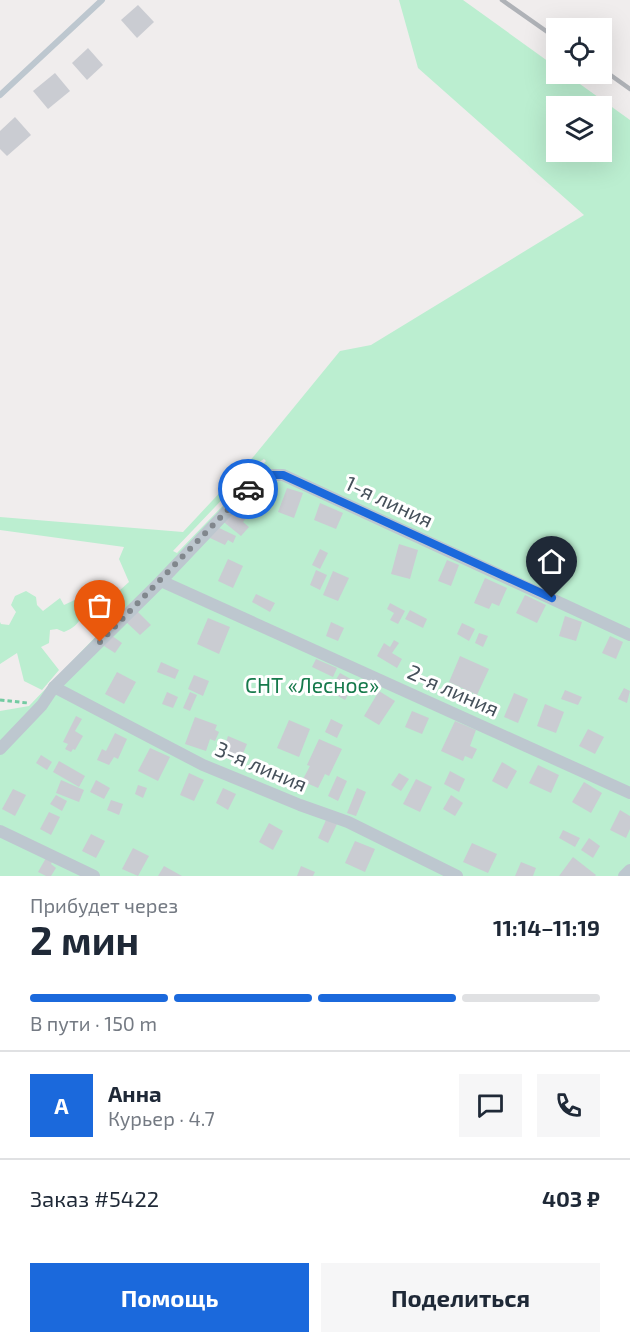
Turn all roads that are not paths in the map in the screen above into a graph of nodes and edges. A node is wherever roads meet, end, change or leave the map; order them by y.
1 (102, 0) edge
2 (0, 95) edge
3 (161, 581) junction
4 (630, 635) edge
5 (54, 687) junction
6 (0, 749) edge
7 (630, 793) edge
8 (0, 831) edge
9 (630, 870) edge
10 (94, 876) edge
11 (457, 876) edge
12 (624, 876) edge

1 - 2 lane
3 - 4 street, 1-я линия
3 - 5 street, 1-я линия
3 - 7 street, 2-я линия
5 - 6 street, 1-я линия
5 - 11 street, 3-я линия
8 - 10 street
9 - 12 street

